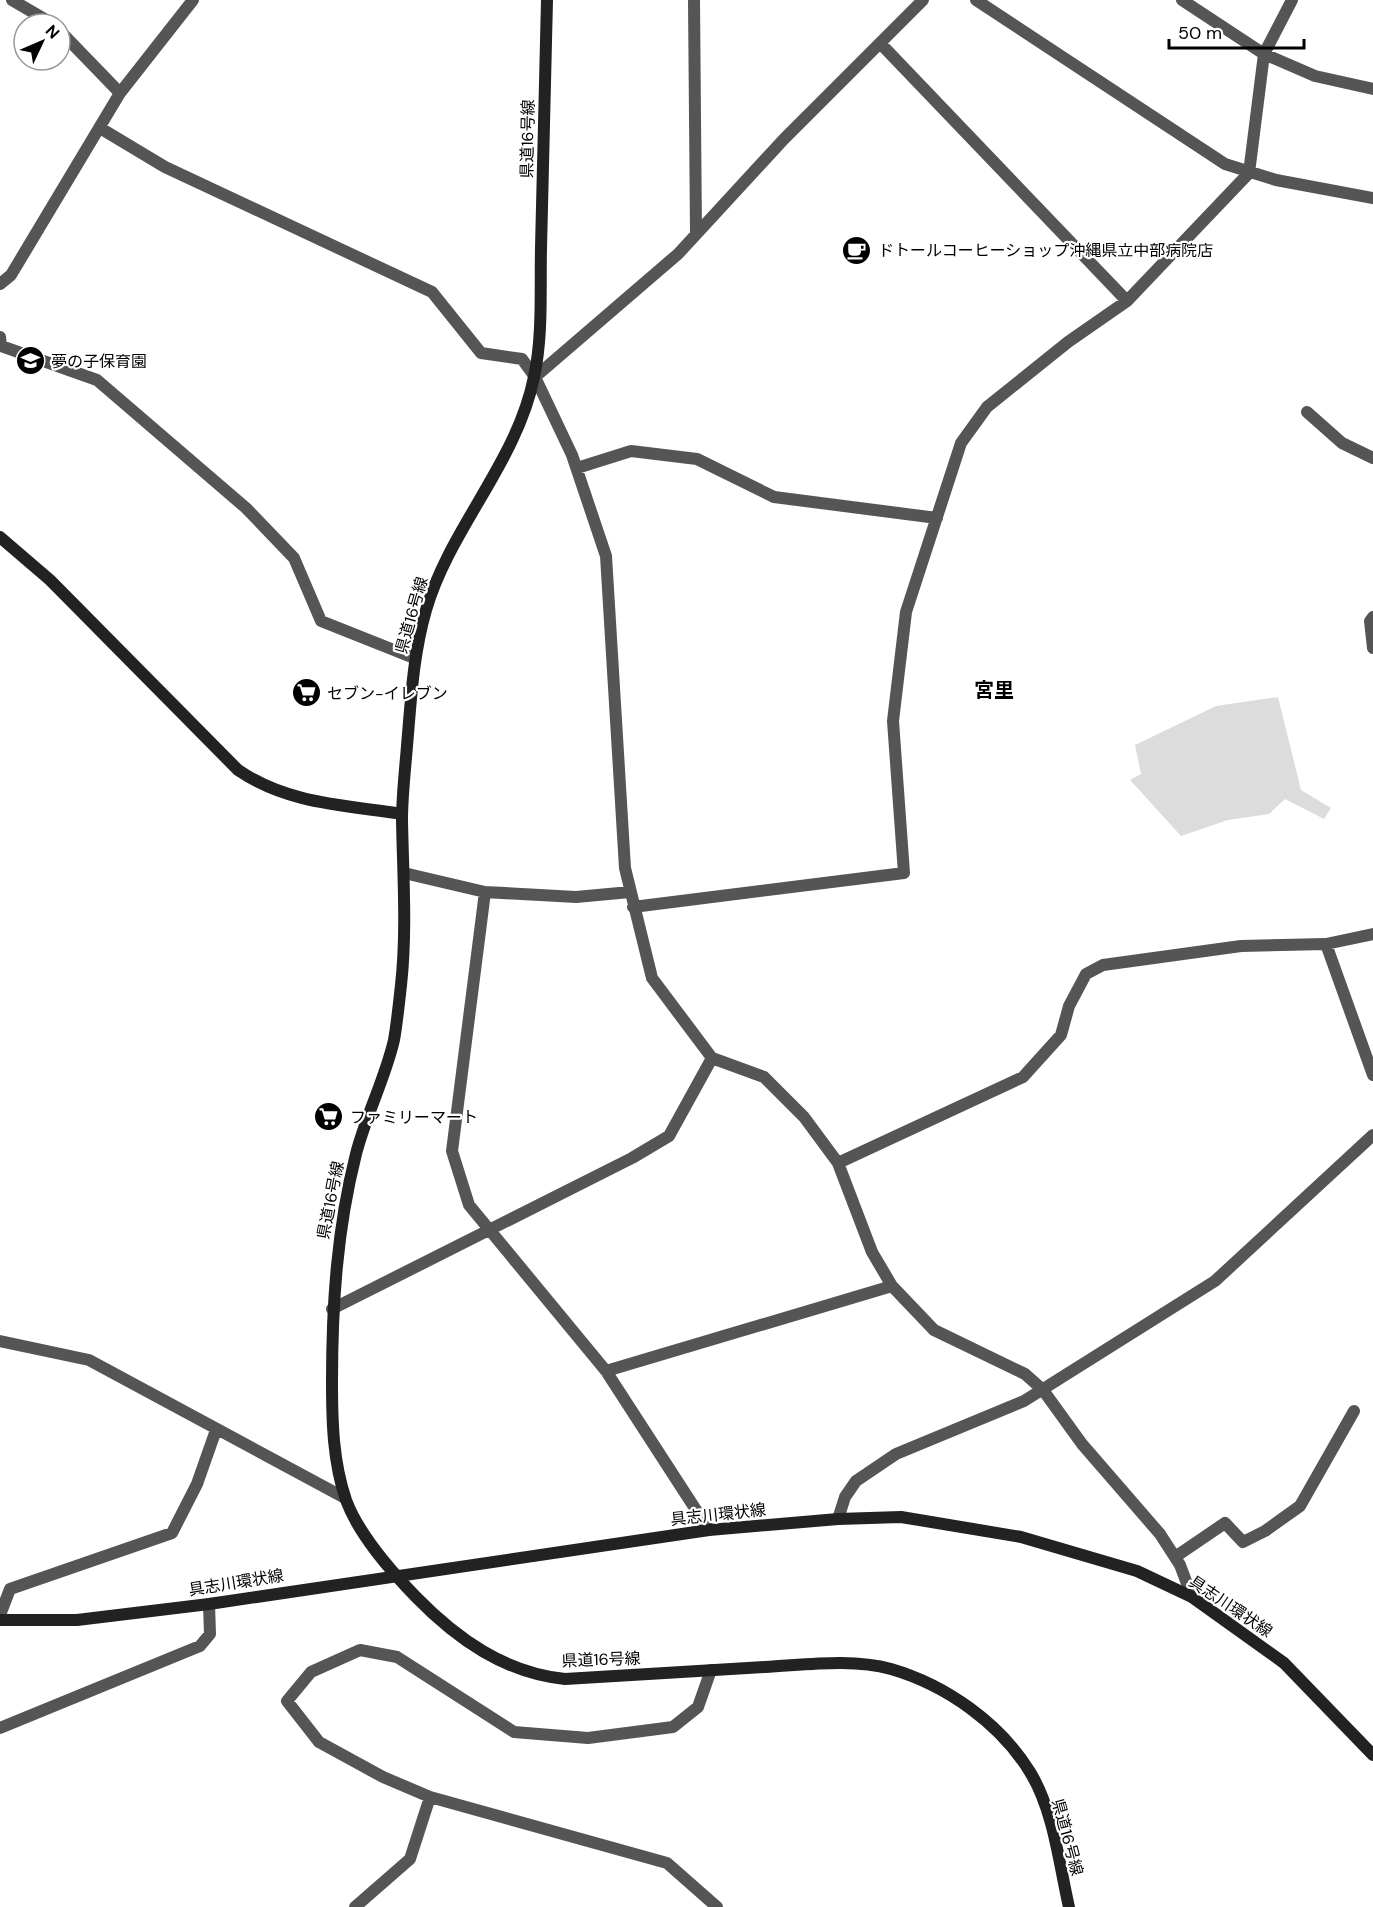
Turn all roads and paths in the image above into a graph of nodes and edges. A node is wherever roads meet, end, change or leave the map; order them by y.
1 (12, 0) edge
2 (193, 0) edge
3 (547, 0) edge
4 (694, 0) edge
5 (923, 0) edge
6 (976, 0) edge
7 (1182, 0) edge
8 (1292, 0) edge
9 (32, 12) edge
10 (72, 43) edge
11 (880, 43) junction
12 (1264, 54) junction
13 (1373, 89) edge
14 (120, 93) junction
15 (100, 128) junction
16 (1249, 173) junction
17 (1373, 198) edge
18 (696, 233) junction
19 (0, 284) edge
20 (1127, 302) junction
21 (0, 337) edge
22 (535, 377) junction
23 (1307, 412) dead end
24 (1373, 458) edge
25 (577, 468) junction
26 (937, 518) junction
27 (0, 537) edge
28 (1373, 617) edge
29 (1373, 648) edge
30 (414, 658) junction
31 (402, 814) junction
32 (404, 873) junction
33 (485, 892) junction
34 (630, 892) junction
35 (633, 907) junction
36 (1373, 934) edge
37 (1326, 944) junction
38 (712, 1058) junction
39 (1373, 1075) edge
40 (1373, 1135) edge
41 (838, 1163) junction
42 (491, 1230) junction
43 (892, 1286) junction
44 (332, 1309) junction
45 (0, 1341) edge
46 (606, 1371) junction
47 (1043, 1390) junction
48 (1354, 1411) dead end
49 (216, 1431) junction
50 (345, 1498) junction
51 (838, 1519) junction
52 (709, 1530) junction
53 (1174, 1557) junction
54 (397, 1575) junction
55 (1192, 1597) junction
56 (209, 1604) junction
57 (0, 1615) edge
58 (0, 1620) edge
59 (711, 1670) junction
60 (0, 1728) edge
61 (1373, 1755) edge
62 (430, 1797) junction
63 (355, 1907) edge
64 (717, 1907) edge
65 (1069, 1907) edge

1 - 9 street
2 - 14 street
3 - 22 main road, 県道16号線
4 - 18 street
5 - 11 street
6 - 16 street
7 - 12 street
8 - 12 street
10 - 14 street
11 - 18 street
11 - 20 street
12 - 13 street
12 - 16 street
14 - 15 street
15 - 19 street
15 - 22 street
16 - 17 street
16 - 20 street
18 - 22 street
20 - 26 street
21 - 30 street
22 - 25 street
22 - 30 main road, 県道16号線
23 - 24 street
25 - 26 street
25 - 34 street
26 - 35 street
27 - 31 main road
28 - 29 street
30 - 31 main road, 県道16号線
31 - 32 main road, 県道16号線
32 - 33 street
32 - 44 main road, 県道16号線
33 - 34 street
33 - 42 street
34 - 35 street
35 - 38 street
36 - 37 street
37 - 39 street
37 - 41 street
38 - 41 street
38 - 42 street
40 - 47 street
41 - 43 street
42 - 44 street
42 - 46 street
43 - 46 street
43 - 47 street
44 - 50 main road, 県道16号線
45 - 49 street
46 - 52 street
47 - 51 street
47 - 53 street
48 - 53 street
49 - 50 street
49 - 57 street
50 - 54 main road, 県道16号線
51 - 52 main road, 具志川環状線
51 - 55 main road, 具志川環状線
52 - 54 main road, 具志川環状線
53 - 55 street
54 - 56 main road, 具志川環状線
54 - 59 main road, 県道16号線
55 - 61 main road, 具志川環状線
56 - 58 main road, 具志川環状線
56 - 60 street
59 - 62 street
59 - 65 main road, 県道16号線
62 - 63 street
62 - 64 street

